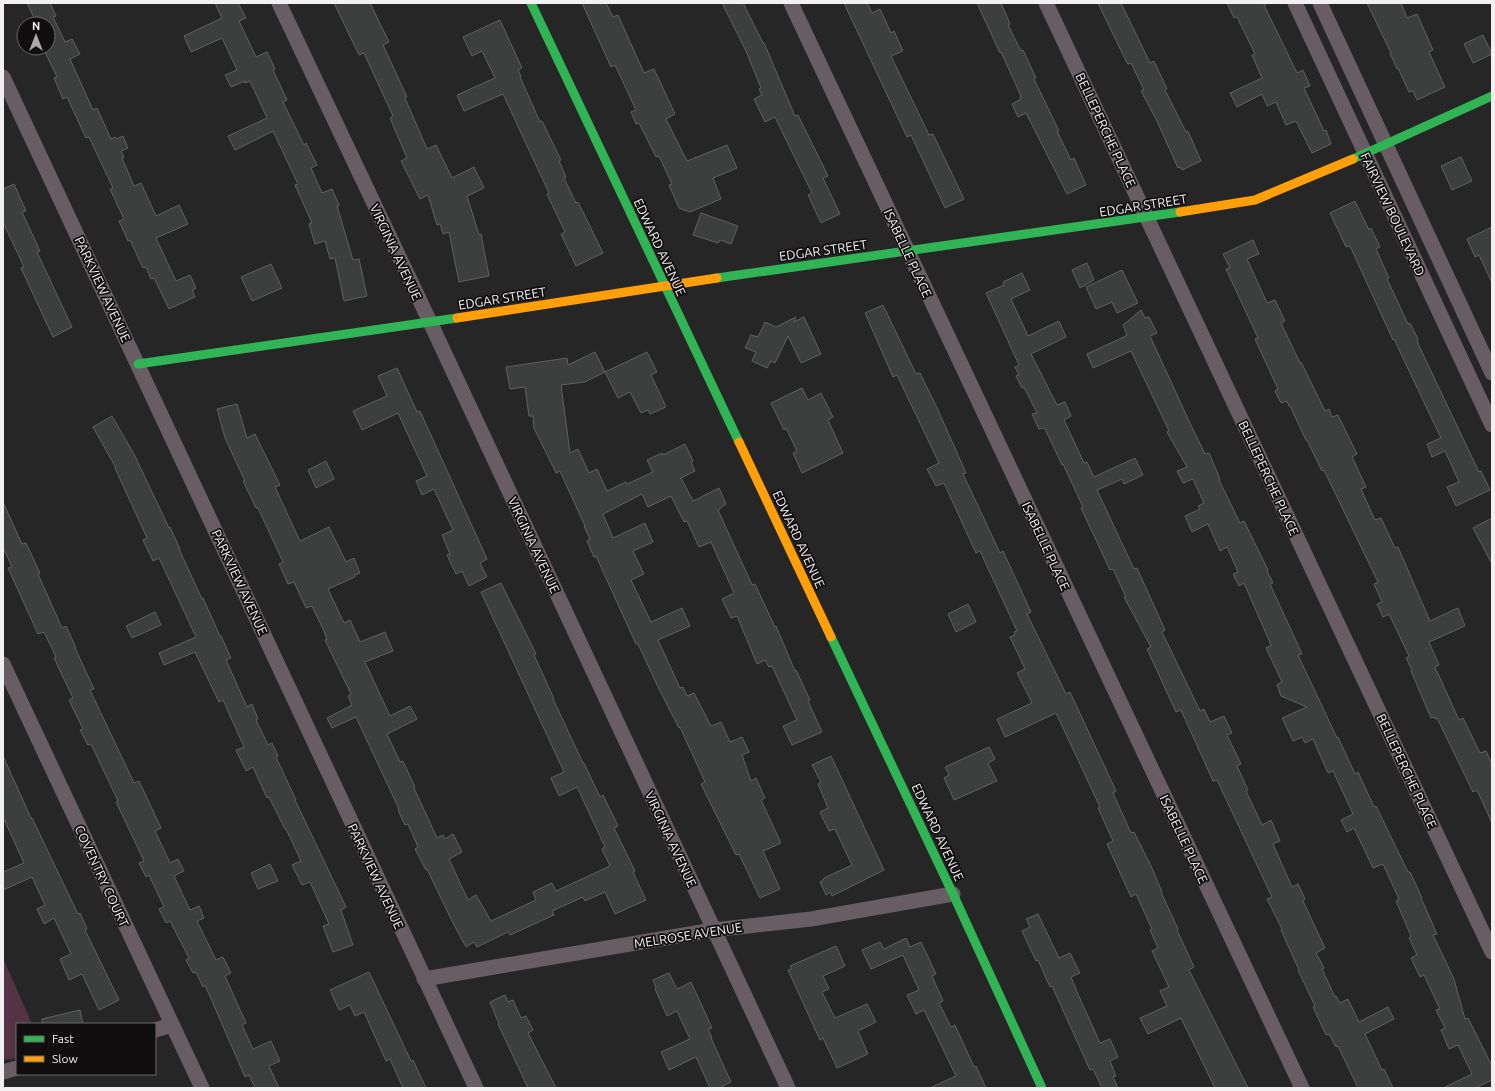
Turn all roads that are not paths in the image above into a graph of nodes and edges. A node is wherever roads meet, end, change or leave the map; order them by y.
1 (278, 3) edge
2 (531, 3) edge
3 (791, 3) edge
4 (1046, 3) edge
5 (1295, 3) edge
6 (1320, 3) edge
7 (3, 77) edge
8 (1492, 96) edge
9 (1386, 145) junction
10 (1365, 154) junction
11 (1147, 218) junction
12 (907, 252) junction
13 (664, 285) junction
14 (430, 322) junction
15 (138, 364) junction
16 (1492, 373) edge
17 (1492, 425) edge
18 (3, 664) edge
19 (953, 894) junction
20 (713, 930) junction
21 (1492, 952) edge
22 (424, 979) junction
23 (172, 1025) junction
24 (156, 1030) edge
25 (16, 1068) edge
26 (3, 1072) edge
27 (202, 1088) edge
28 (476, 1088) edge
29 (788, 1088) edge
30 (1042, 1088) edge
31 (1302, 1088) edge

1 - 14 street, VIRGINIA AVENUE
2 - 13 street, EDWARD AVENUE
3 - 12 street, ISABELLE PLACE
4 - 11 street, BELLEPERCHE PLACE
5 - 10 street, FAIRVIEW BOULEVARD
6 - 9 street, FAIRVIEW BOULEVARD
7 - 15 street, PARKVIEW AVENUE
8 - 9 street, EDGAR STREET
9 - 10 street, EDGAR STREET
9 - 16 street, FAIRVIEW BOULEVARD
10 - 11 street, EDGAR STREET
10 - 17 street, FAIRVIEW BOULEVARD
11 - 12 street, EDGAR STREET
11 - 21 street, BELLEPERCHE PLACE
12 - 13 street, EDGAR STREET
12 - 31 street, ISABELLE PLACE
13 - 14 street, EDGAR STREET
13 - 19 street, EDWARD AVENUE
14 - 15 street, EDGAR STREET
14 - 20 street, VIRGINIA AVENUE
15 - 22 street, PARKVIEW AVENUE
18 - 23 street, COVENTRY COURT
19 - 20 street, MELROSE AVENUE
19 - 30 street, EDWARD AVENUE
20 - 22 street, MELROSE AVENUE
20 - 29 street, VIRGINIA AVENUE
22 - 28 street, PARKVIEW AVENUE
23 - 24 street
23 - 27 street, COVENTRY COURT
25 - 26 street

